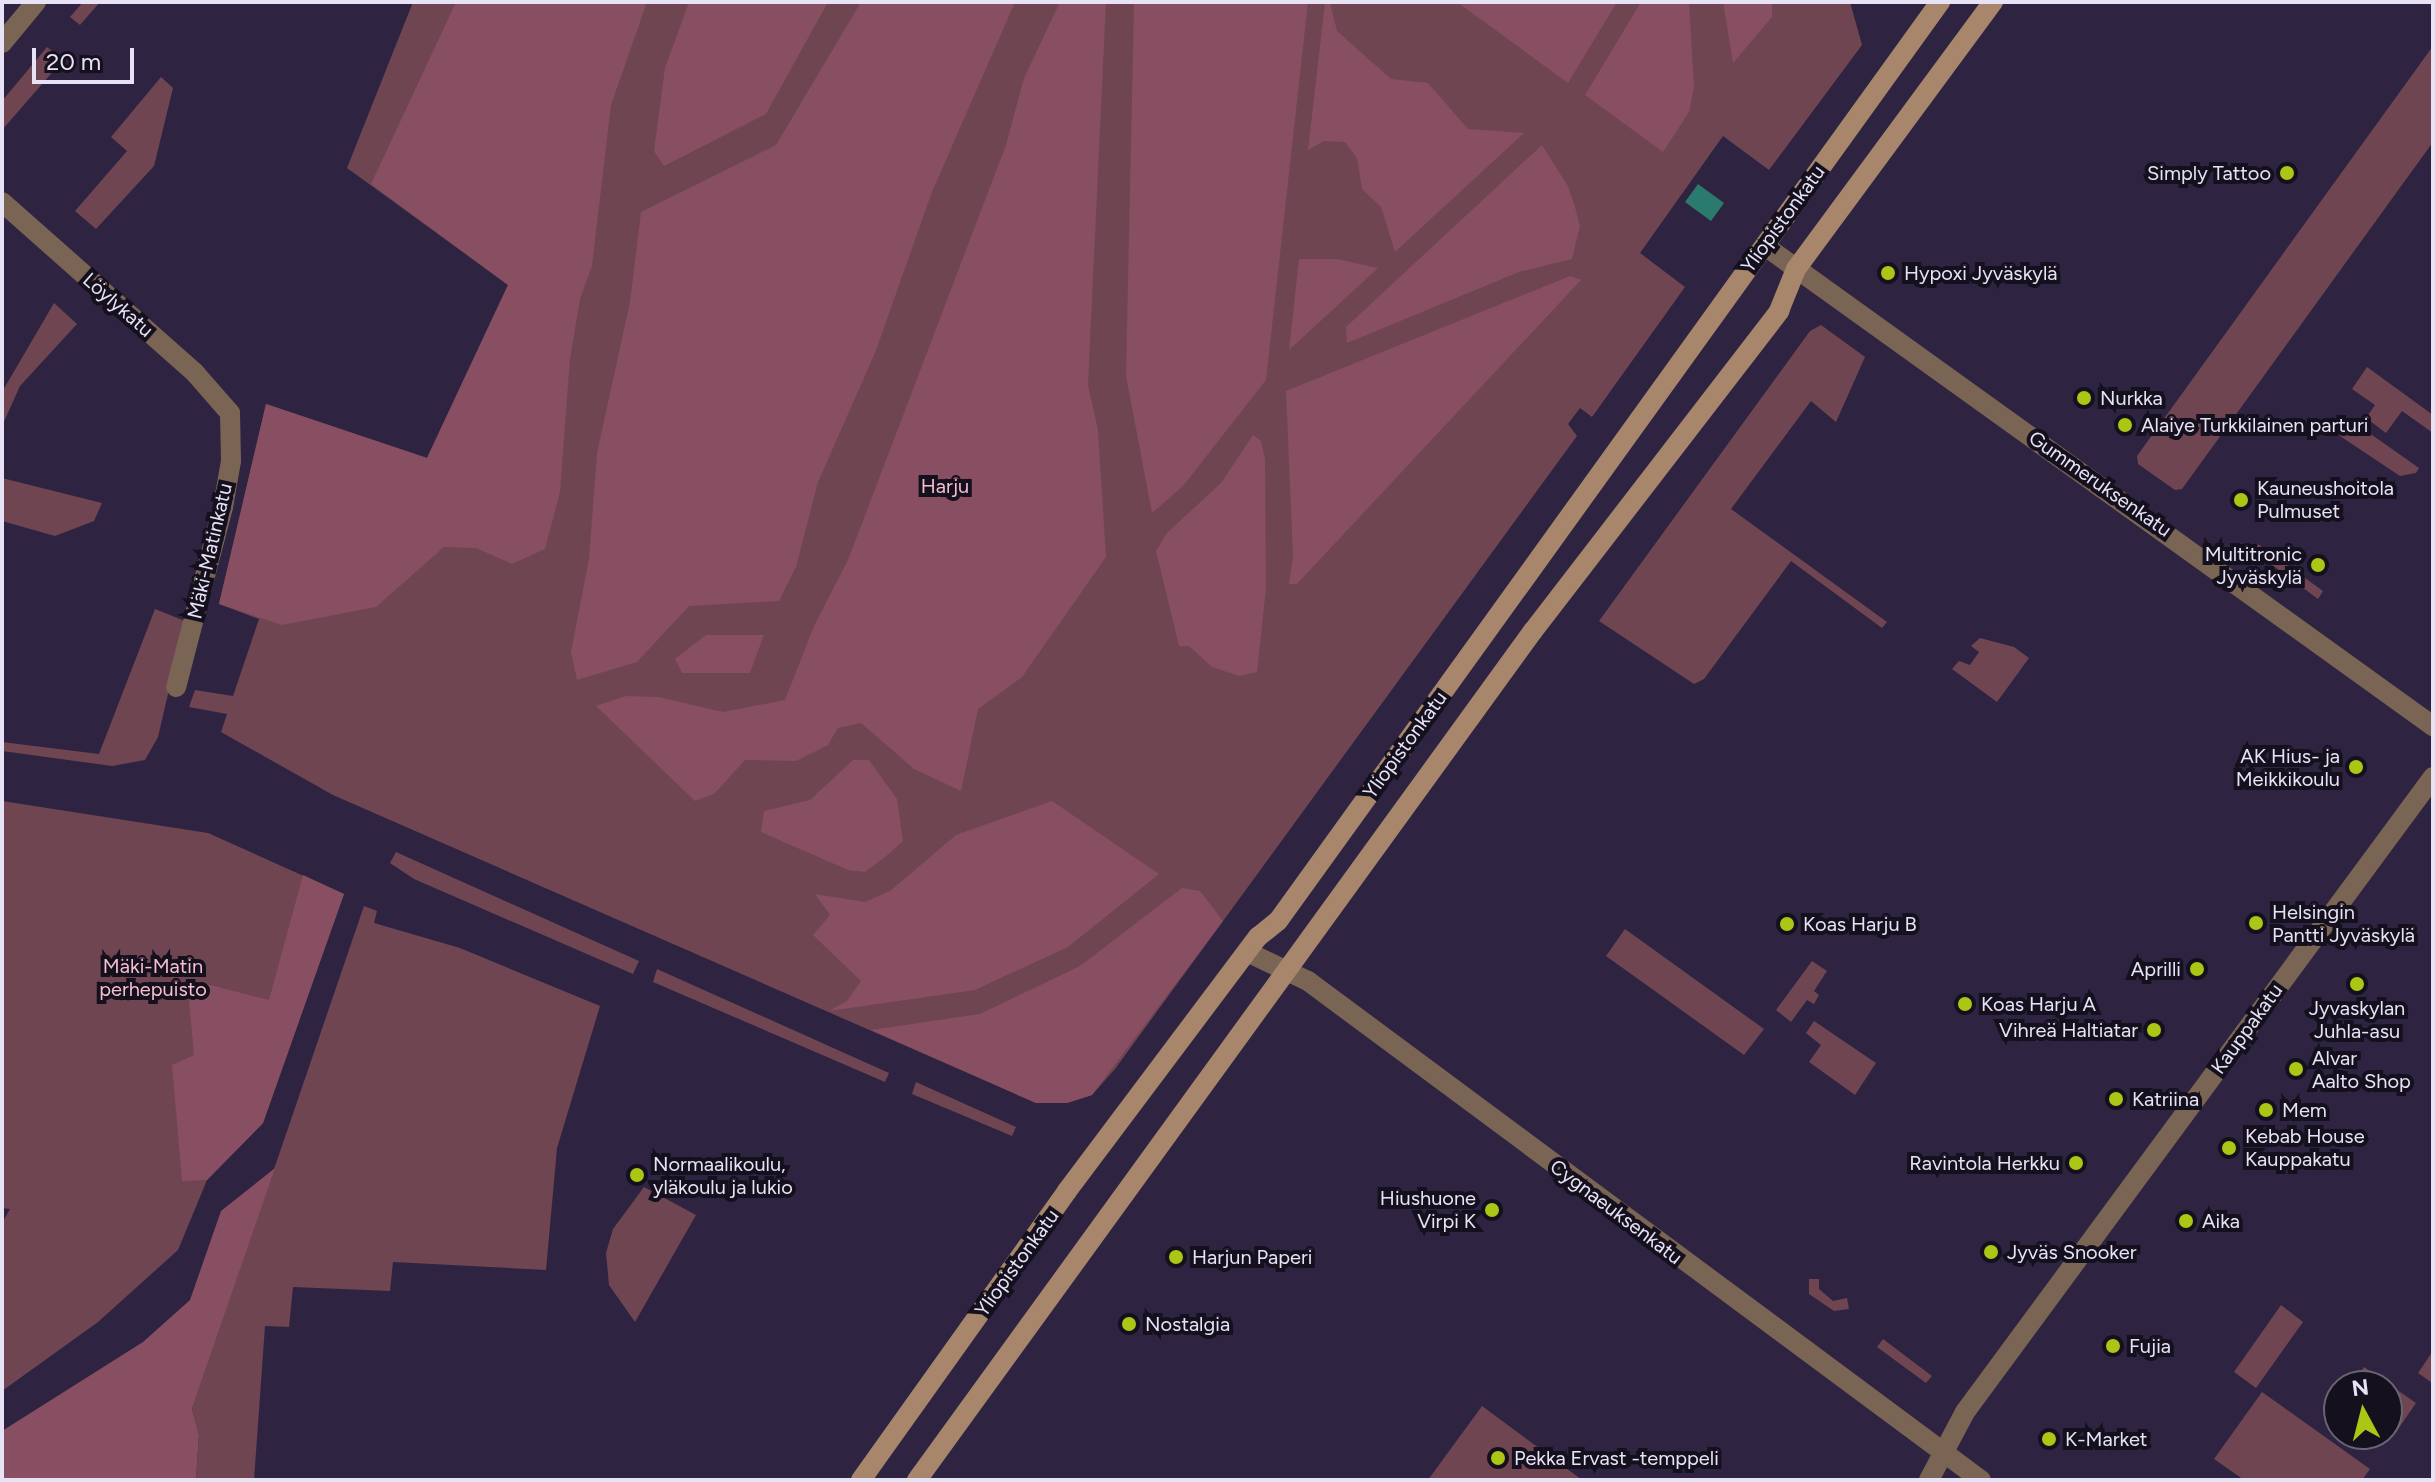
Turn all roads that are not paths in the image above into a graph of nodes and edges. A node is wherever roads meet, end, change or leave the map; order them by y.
1 (36, 2) edge
2 (1940, 2) edge
3 (1993, 2) edge
4 (2, 43) edge
5 (2, 202) edge
6 (1765, 246) junction
7 (1796, 269) junction
8 (230, 413) joint
9 (176, 687) dead end
10 (2433, 726) edge
11 (2433, 777) edge
12 (1247, 952) junction
13 (1288, 968) junction
14 (1945, 1455) junction
15 (861, 1480) edge
16 (917, 1480) edge
17 (1929, 1480) edge
18 (1981, 1480) edge

1 - 4 street
2 - 6 main road, Yliopistonkatu
3 - 7 main road, Yliopistonkatu
5 - 8 street, Löylykatu
6 - 7 street, Gummeruksenkatu
6 - 12 main road, Yliopistonkatu
7 - 10 street, Gummeruksenkatu
7 - 13 main road, Yliopistonkatu
8 - 9 street, Mäki-Matinkatu
11 - 14 street, Kauppakatu
12 - 13 street, Cygnaeuksenkatu
12 - 15 main road, Yliopistonkatu
13 - 14 street, Cygnaeuksenkatu
13 - 16 main road, Yliopistonkatu
14 - 17 street, Kauppakatu
14 - 18 street, Cygnaeuksenkatu

